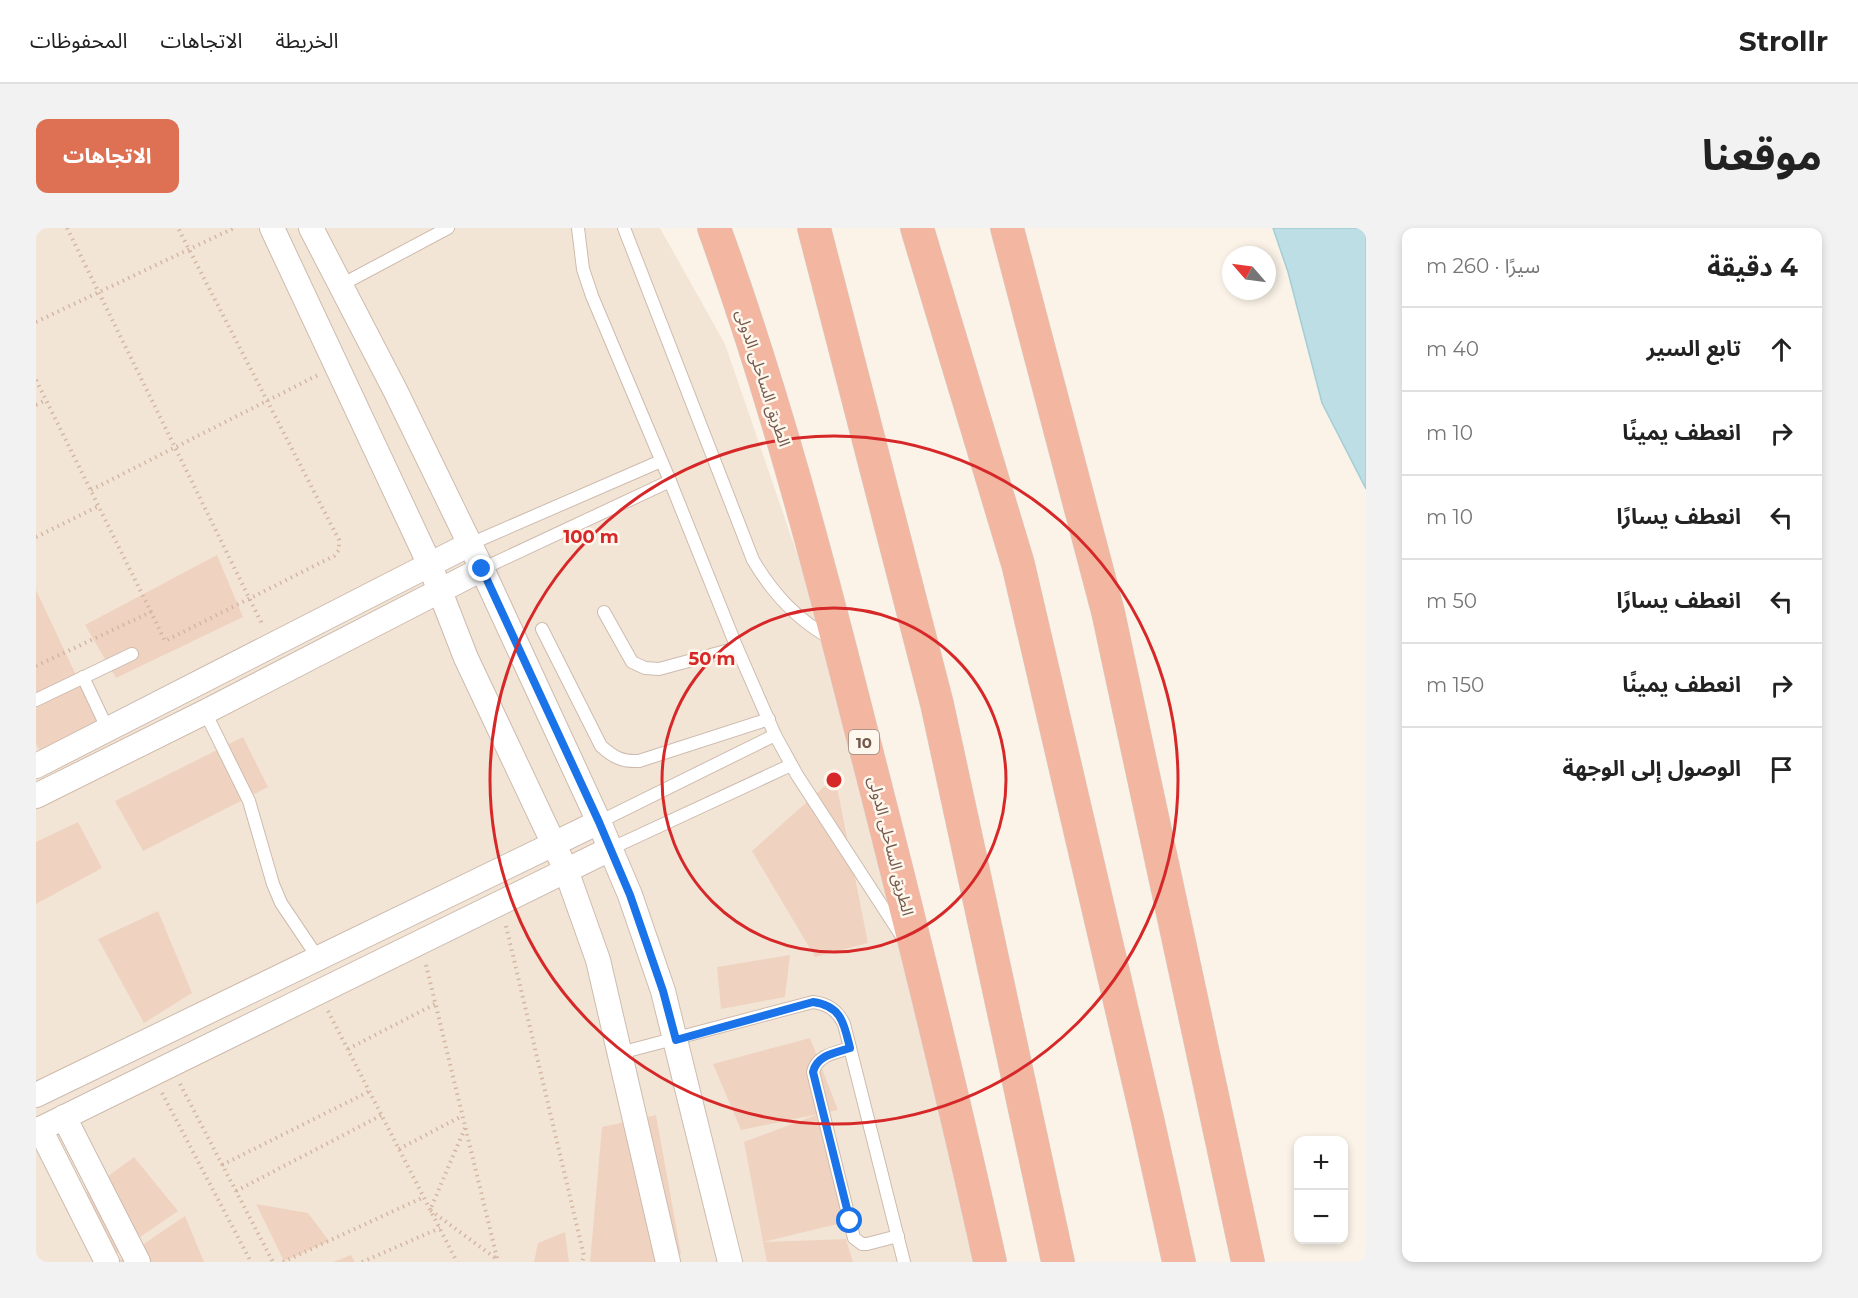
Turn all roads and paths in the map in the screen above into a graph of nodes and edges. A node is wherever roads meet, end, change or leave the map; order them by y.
1 (67, 228) edge
2 (178, 228) edge
3 (234, 228) edge
4 (272, 228) edge
5 (311, 228) edge
6 (448, 228) edge
7 (578, 228) edge
8 (624, 228) edge
9 (714, 228) edge
10 (814, 228) edge
11 (917, 228) edge
12 (1007, 228) edge
13 (189, 249) junction
14 (341, 285) junction
15 (98, 292) junction
16 (36, 322) edge
17 (336, 365) junction
18 (36, 380) edge
19 (46, 400) junction
20 (267, 401) junction
21 (36, 405) edge
22 (175, 448) junction
23 (661, 461) junction
24 (670, 481) junction
25 (91, 490) junction
26 (99, 506) junction
27 (36, 537) edge
28 (470, 544) junction
29 (429, 563) junction
30 (482, 569) junction
31 (439, 590) junction
32 (249, 599) junction
33 (151, 612) junction
34 (604, 612) dead end
35 (259, 629) dead end
36 (542, 629) dead end
37 (839, 642) junction
38 (737, 648) junction
39 (132, 654) dead end
40 (36, 666) edge
41 (83, 677) junction
42 (36, 700) edge
43 (206, 712) junction
44 (769, 719) junction
45 (108, 730) junction
46 (775, 735) junction
47 (791, 765) junction
48 (36, 766) edge
49 (36, 796) edge
50 (599, 822) junction
51 (555, 844) junction
52 (610, 849) junction
53 (567, 870) junction
54 (500, 902) junction
55 (420, 941) junction
56 (318, 958) junction
57 (922, 968) junction
58 (319, 991) junction
59 (435, 1004) junction
60 (676, 1040) junction
61 (850, 1048) junction
62 (348, 1049) junction
63 (620, 1053) junction
64 (161, 1069) junction
65 (370, 1091) junction
66 (36, 1095) edge
67 (382, 1115) junction
68 (462, 1116) junction
69 (64, 1117) junction
70 (465, 1127) junction
71 (38, 1130) edge
72 (399, 1149) junction
73 (222, 1165) junction
74 (236, 1191) junction
75 (424, 1197) junction
76 (430, 1210) junction
77 (440, 1228) junction
78 (898, 1236) junction
79 (498, 1261) edge
80 (107, 1262) edge
81 (138, 1262) edge
82 (250, 1262) edge
83 (273, 1262) edge
84 (283, 1262) edge
85 (362, 1262) edge
86 (457, 1262) edge
87 (582, 1262) edge
88 (668, 1262) edge
89 (730, 1262) edge
90 (904, 1262) edge
91 (990, 1262) edge
92 (1058, 1262) edge
93 (1179, 1262) edge
94 (1248, 1262) edge

1 - 15 path
2 - 13 path
3 - 13 path
4 - 17 street
5 - 14 street
6 - 14 lane
7 - 23 lane
8 - 37 lane
9 - 37 highway, الطريق الساحلى الدولى / 10
10 - 92 highway
11 - 93 highway
12 - 94 highway
13 - 15 path
13 - 20 path
14 - 28 street
15 - 16 path
15 - 22 path
17 - 20 path
17 - 29 street
18 - 19 path
19 - 21 path
19 - 25 path
20 - 22 path
20 - 32 path
22 - 25 path
22 - 32 path
23 - 24 lane
23 - 28 lane
24 - 30 lane
24 - 38 lane
25 - 26 path
26 - 27 path
26 - 33 path
28 - 29 street
28 - 30 street
29 - 31 street
29 - 45 street
30 - 31 street
30 - 50 street
31 - 43 street
31 - 51 street
32 - 33 path
32 - 35 path
33 - 40 path
34 - 38 lane
36 - 44 lane
37 - 57 highway, الطريق الساحلى الدولى / 10
38 - 44 lane
39 - 41 lane
41 - 42 lane
41 - 45 lane
43 - 49 street
43 - 56 lane
44 - 46 lane
45 - 48 street
46 - 47 lane
46 - 50 lane
47 - 52 lane
47 - 57 lane
50 - 51 street
50 - 52 street
51 - 53 street
51 - 56 street
52 - 53 street
52 - 60 street
53 - 54 street
53 - 63 street
54 - 55 street
54 - 87 path
55 - 58 street
55 - 59 path
56 - 66 street
57 - 91 highway, الطريق الساحلى الدولى / 10
58 - 62 path
58 - 64 street
59 - 62 path
59 - 68 path
60 - 61 lane
60 - 63 lane
60 - 89 street
61 - 78 lane
61 - 78 lane
62 - 65 path
63 - 88 street
64 - 69 street
64 - 73 path
64 - 82 path
65 - 67 path
65 - 73 path
67 - 72 path
67 - 74 path
68 - 70 path
68 - 72 path
69 - 71 street
69 - 81 street
70 - 76 path
70 - 79 path
71 - 80 street
72 - 75 path
73 - 74 path
74 - 83 path
75 - 76 path
75 - 84 path
76 - 77 path
76 - 79 path
77 - 85 path
77 - 86 path
78 - 90 lane

